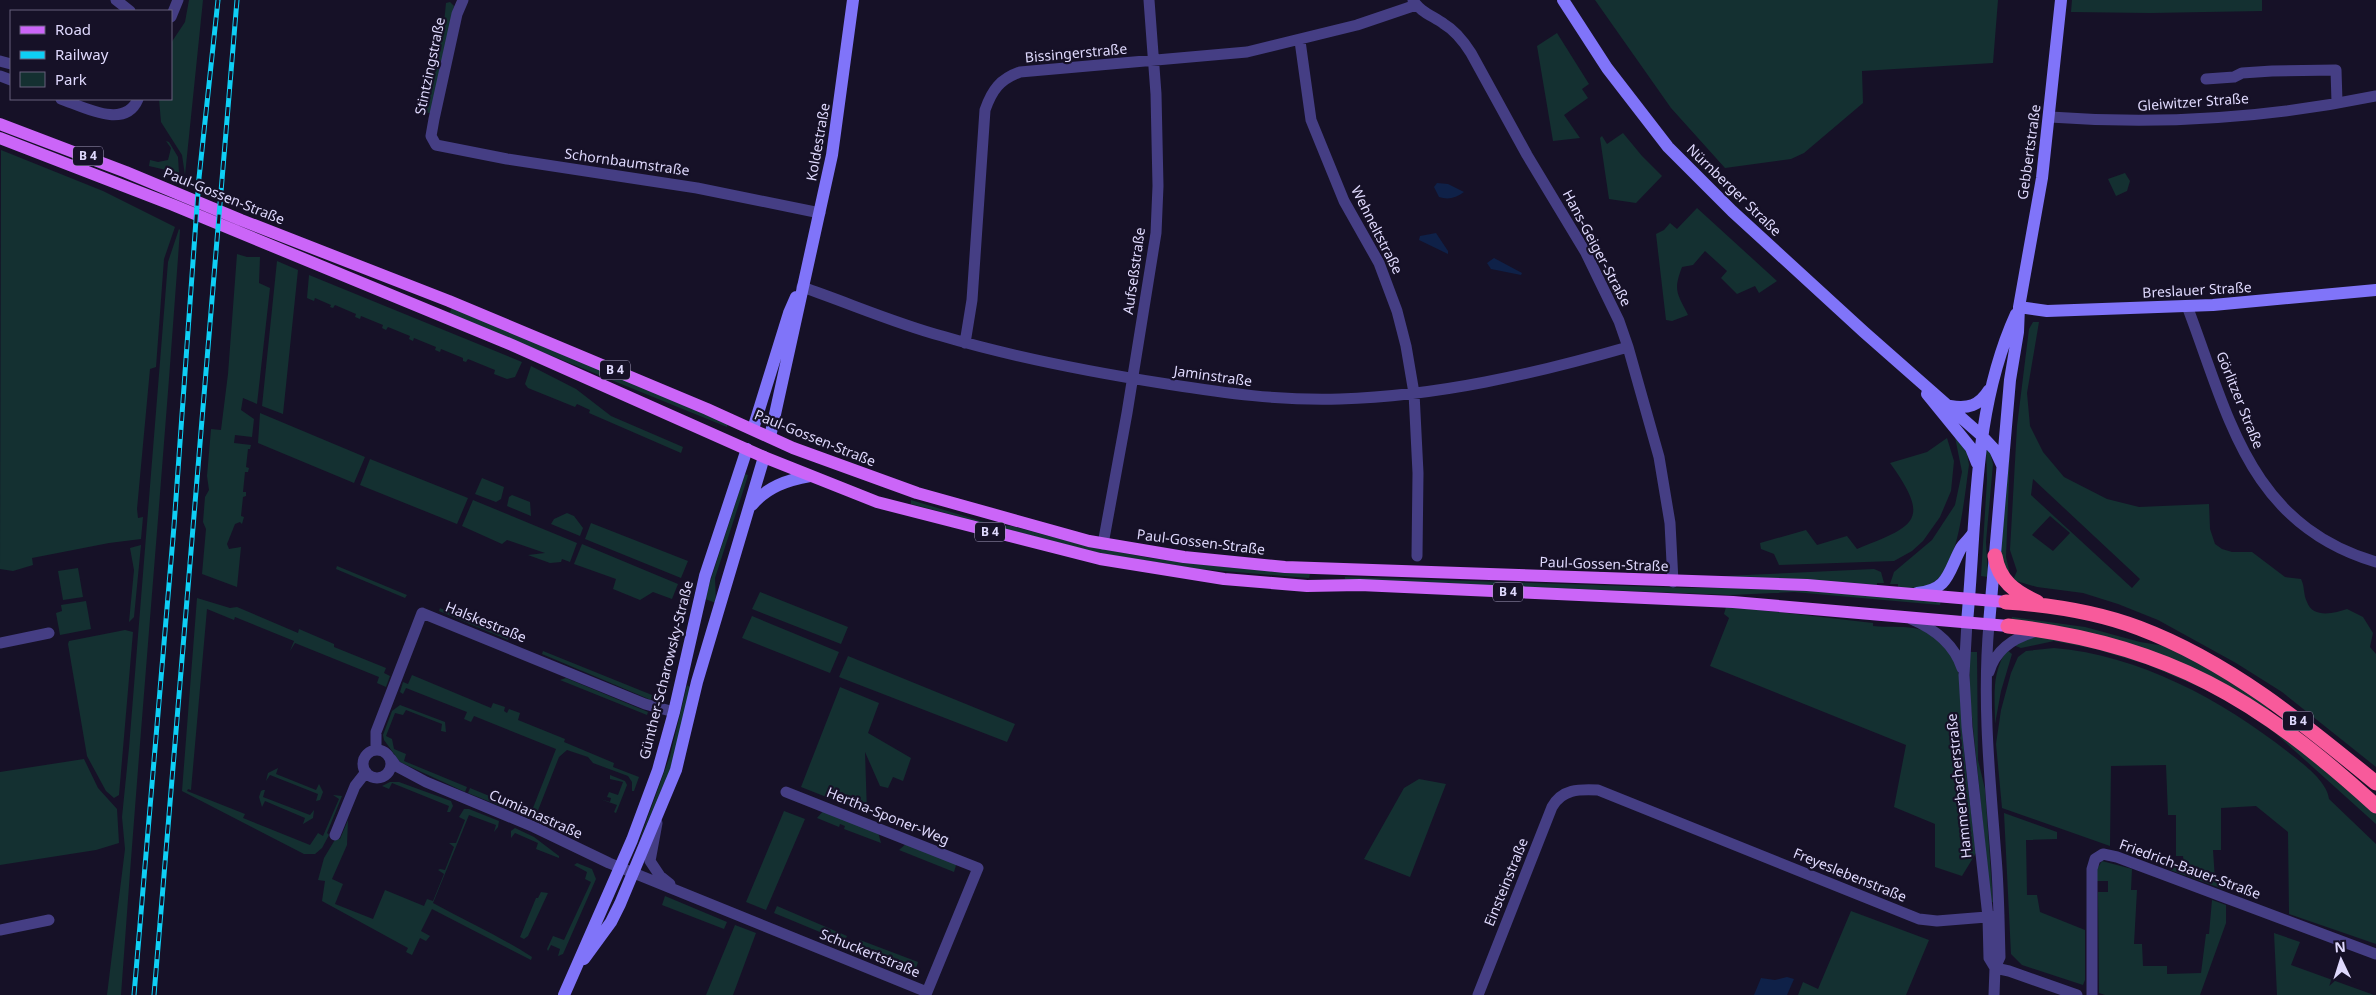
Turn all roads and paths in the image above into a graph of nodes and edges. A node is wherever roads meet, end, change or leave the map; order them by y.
1 (116, 0) edge
2 (178, 0) edge
3 (463, 0) edge
4 (853, 0) edge
5 (1149, 0) edge
6 (1563, 0) edge
7 (2061, 0) edge
8 (1414, 3) edge
9 (129, 10) edge
10 (172, 15) edge
11 (1300, 41) junction
12 (1153, 62) junction
13 (2206, 79) dead end
14 (2376, 96) edge
15 (64, 100) edge
16 (137, 100) edge
17 (2337, 102) junction
18 (2050, 118) junction
19 (0, 124) edge
20 (0, 138) edge
21 (432, 140) joint
22 (174, 199) junction
23 (820, 213) junction
24 (240, 226) junction
25 (802, 286) junction
26 (2376, 290) edge
27 (437, 296) junction
28 (2187, 306) junction
29 (2019, 307) junction
30 (431, 312) junction
31 (965, 342) junction
32 (1628, 347) junction
33 (1913, 377) junction
34 (1133, 379) junction
35 (1993, 381) junction
36 (1414, 393) junction
37 (1950, 406) junction
38 (753, 429) junction
39 (1981, 435) junction
40 (770, 437) junction
41 (747, 449) junction
42 (764, 457) junction
43 (1977, 464) junction
44 (2002, 465) junction
45 (810, 476) junction
46 (918, 493) junction
47 (750, 507) junction
48 (915, 512) junction
49 (1973, 533) junction
50 (1103, 544) junction
51 (1417, 556) dead end
52 (1995, 556) junction
53 (2376, 562) edge
54 (1293, 567) junction
55 (1673, 582) junction
56 (1291, 585) junction
57 (1914, 594) junction
58 (1969, 599) junction
59 (1998, 601) junction
60 (2049, 607) junction
61 (1903, 616) junction
62 (1967, 622) junction
63 (1989, 624) junction
64 (2008, 626) joint
65 (2045, 630) junction
66 (49, 633) dead end
67 (0, 643) edge
68 (684, 664) junction
69 (1964, 675) junction
70 (697, 682) junction
71 (1986, 684) junction
72 (674, 712) junction
73 (376, 749) junction
74 (391, 759) junction
75 (366, 772) junction
76 (382, 777) junction
77 (426, 782) junction
78 (2376, 783) edge
79 (1573, 791) joint
80 (786, 792) dead end
81 (2376, 806) edge
82 (658, 817) junction
83 (335, 835) dead end
84 (620, 868) junction
85 (978, 868) joint
86 (633, 873) junction
87 (677, 890) junction
88 (1994, 916) junction
89 (49, 920) dead end
90 (0, 930) edge
91 (2376, 954) edge
92 (1995, 968) junction
93 (576, 969) junction
94 (564, 995) edge
95 (1478, 995) edge
96 (1994, 995) edge
97 (2076, 995) edge
98 (2092, 995) edge

1 - 9 street
2 - 10 street
3 - 21 street, Stintzingstraße
4 - 23 street, Koldestraße
5 - 12 street, Aufseßstraße
6 - 33 street, Nürnberger Straße
7 - 18 street, Gebbertstraße
8 - 11 street, Bissingerstraße
8 - 32 street, Hans-Geiger-Straße
11 - 12 street, Bissingerstraße
11 - 36 street, Wehneltstraße
12 - 31 street, Bissingerstraße
12 - 34 street, Aufseßstraße
13 - 17 street, Gleiwitzer Straße
14 - 17 street, Gleiwitzer Straße
15 - 16 street
17 - 18 street, Gleiwitzer Straße
18 - 29 street, Gebbertstraße
19 - 22 main road, Paul-Gossen-Straße / B 4
20 - 22 main road, Paul-Gossen-Straße / B 4
21 - 23 street, Schornbaumstraße
22 - 24 main road, Paul-Gossen-Straße / B 4
23 - 25 street, Koldestraße
24 - 27 main road, Paul-Gossen-Straße / B 4
24 - 30 main road, Paul-Gossen-Straße / B 4
25 - 31 street, Jaminstraße
25 - 38 street, Koldestraße
25 - 40 street, Koldestraße
26 - 28 street, Breslauer Straße
27 - 30 main road
27 - 38 main road, Paul-Gossen-Straße / B 4
28 - 29 street, Breslauer Straße
28 - 53 street, Görlitzer Straße
29 - 35 street, Gebbertstraße
29 - 44 street, Gebbertstraße
30 - 41 main road, Paul-Gossen-Straße / B 4
31 - 34 street, Jaminstraße
32 - 36 street, Jaminstraße
32 - 55 street, Hans-Geiger-Straße
33 - 37 street, Nürnberger Straße
33 - 43 street, Nürnberger Straße
34 - 36 street, Jaminstraße
34 - 50 street, Aufseßstraße
35 - 37 street
35 - 39 street, Gebbertstraße
36 - 51 street, Wehneltstraße
37 - 39 street, Nürnberger Straße
38 - 40 main road, Paul-Gossen-Straße / B 4
38 - 41 main road, Günther-Scharowsky-Straße
39 - 43 street, Gebbertstraße
39 - 44 street, Nürnberger Straße
40 - 42 main road, Koldestraße
40 - 46 main road, Paul-Gossen-Straße / B 4
41 - 42 main road, Paul-Gossen-Straße / B 4
41 - 68 street, Günther-Scharowsky-Straße
42 - 45 main road, Paul-Gossen-Straße / B 4
42 - 47 street, Günther-Scharowsky-Straße
43 - 49 street, Gebbertstraße
44 - 52 street
45 - 47 street
45 - 48 main road, Paul-Gossen-Straße / B 4
46 - 48 main road
46 - 50 main road, Paul-Gossen-Straße / B 4
47 - 70 street, Günther-Scharowsky-Straße
48 - 56 main road, Paul-Gossen-Straße / B 4
49 - 57 street
49 - 58 street
50 - 54 main road, Paul-Gossen-Straße / B 4
52 - 59 street
52 - 60 highway
54 - 55 main road, Paul-Gossen-Straße / B 4
54 - 56 main road
55 - 57 main road, Paul-Gossen-Straße / B 4
56 - 61 main road, Paul-Gossen-Straße / B 4
57 - 58 main road, Paul-Gossen-Straße
58 - 59 main road, Paul-Gossen-Straße
58 - 62 street, Hammerbacherstraße
59 - 60 highway, B 4
59 - 63 street
60 - 78 highway, B 4
61 - 62 main road, Paul-Gossen-Straße / B 4
61 - 69 street, Paul-Gossen-Straße
62 - 63 main road, Paul-Gossen-Straße
62 - 69 street, Hammerbacherstraße
63 - 64 main road, Paul-Gossen-Straße
63 - 71 street, Hammerbacherstraße
64 - 65 highway, B 4
65 - 71 street, Hammerbacherstraße
65 - 81 highway, B 4
66 - 67 street
68 - 70 street
68 - 72 street, Günther-Scharowsky-Straße
69 - 88 street, Hammerbacherstraße
70 - 82 street, Günther-Scharowsky-Straße
71 - 88 street, Hammerbacherstraße
72 - 73 street, Halskestraße
72 - 84 street, Günther-Scharowsky-Straße
73 - 74 street, Cumianastraße
73 - 75 street
74 - 76 street
74 - 77 street, Cumianastraße
75 - 76 street, Cumianastraße
75 - 83 street
76 - 77 street, Cumianastraße
77 - 84 street, Cumianastraße
79 - 88 street, Freyeslebenstraße
79 - 95 street, Einsteinstraße
80 - 85 street, Hertha-Sponer-Weg
82 - 86 street, Günther-Scharowsky-Straße
82 - 87 street, Schuckertstraße
84 - 86 street, Cumianastraße
84 - 93 street, Günther-Scharowsky-Straße
85 - 87 street, Schuckertstraße
86 - 87 street, Schuckertstraße
86 - 93 street, Günther-Scharowsky-Straße
88 - 92 street, Hammerbacherstraße
89 - 90 street
91 - 98 street, Friedrich-Bauer-Straße
92 - 96 street, Hammerbacherstraße
92 - 97 street
93 - 94 street, Günther-Scharowsky-Straße

